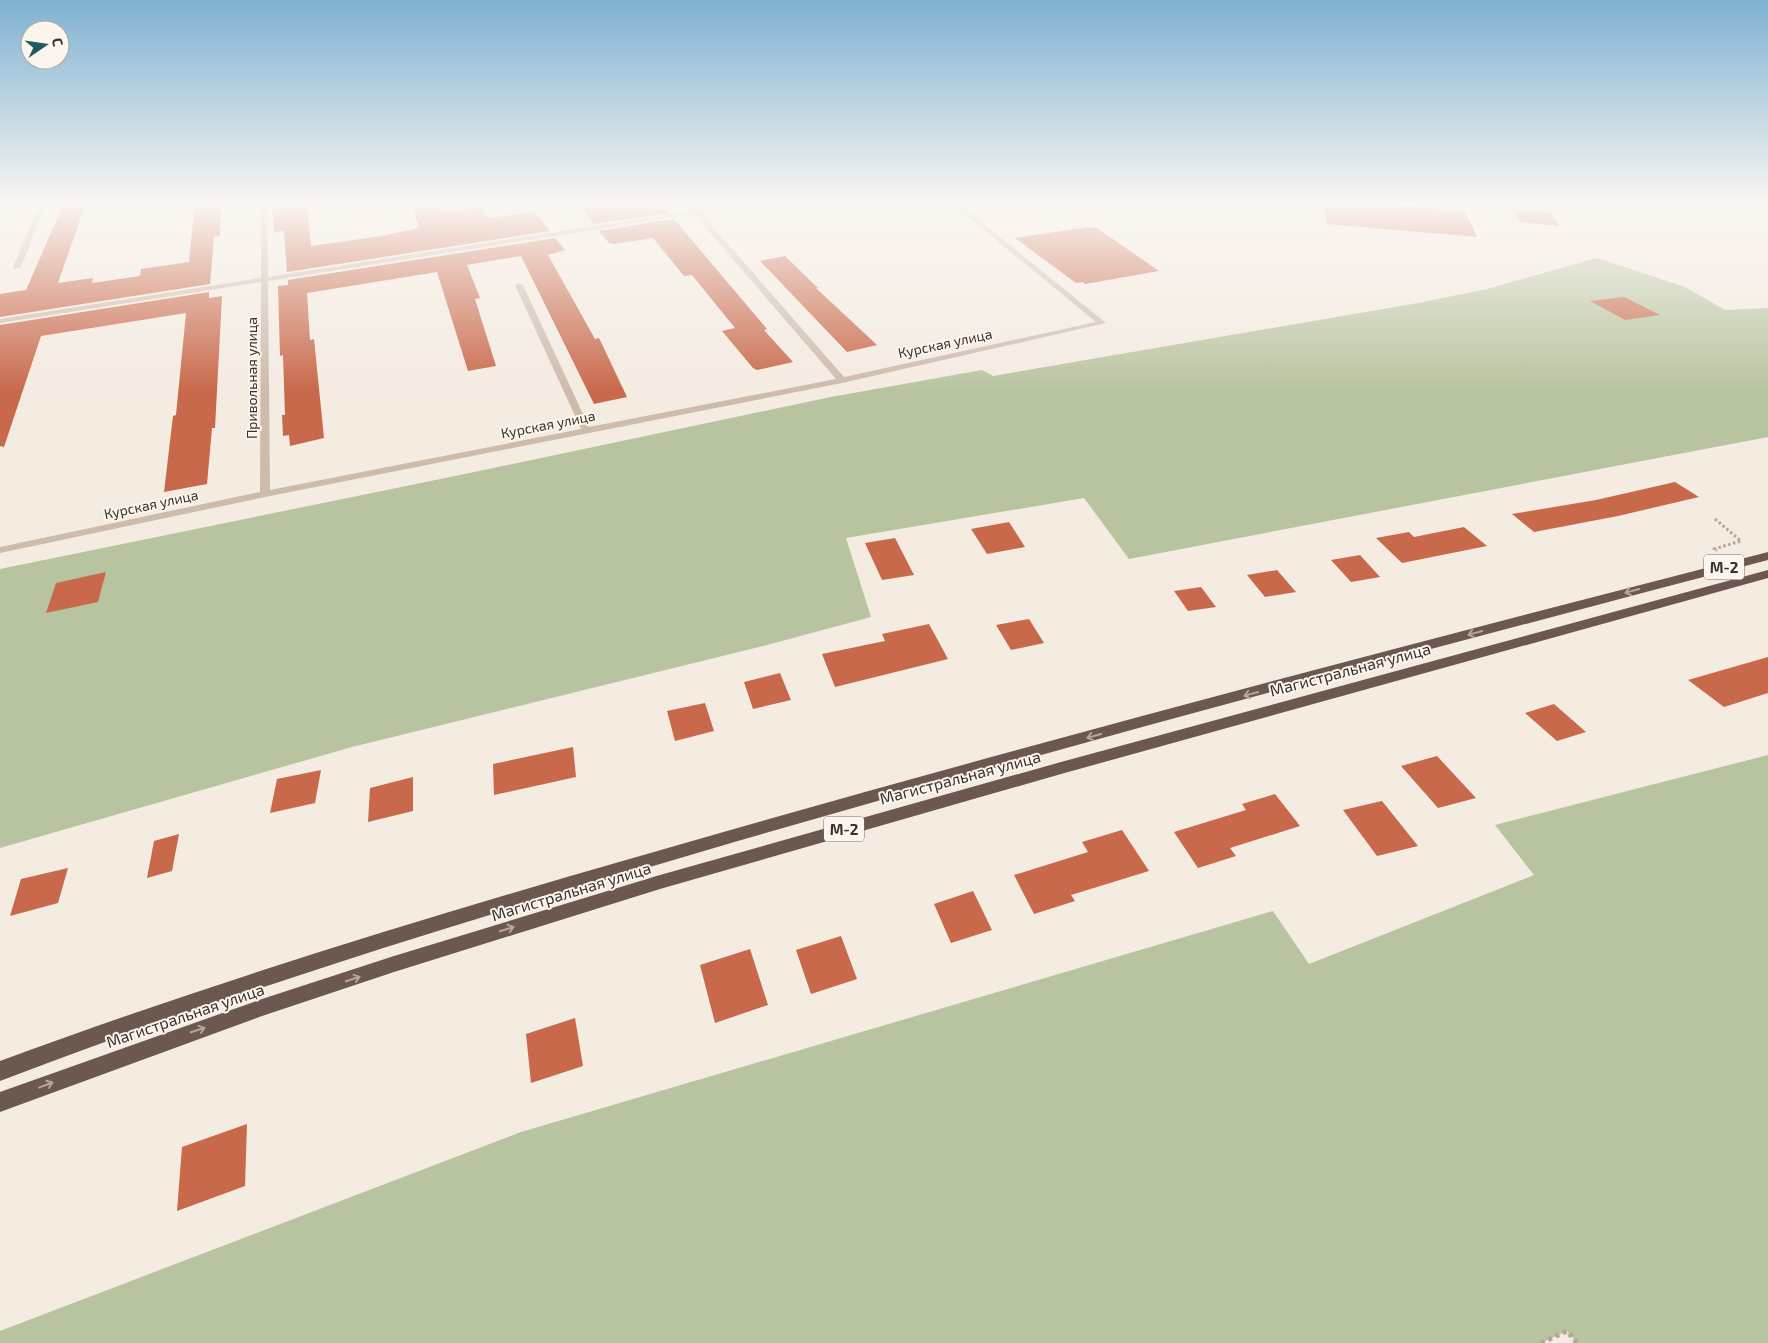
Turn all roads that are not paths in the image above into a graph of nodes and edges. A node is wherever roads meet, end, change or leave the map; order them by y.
1 (264, 266) edge
2 (355, 266) edge
3 (743, 266) edge
4 (1031, 266) edge
5 (264, 280) junction
6 (519, 285) dead end
7 (0, 321) edge
8 (842, 380) junction
9 (586, 430) junction
10 (265, 494) junction
11 (0, 550) edge
12 (1768, 556) edge
13 (1768, 574) edge
14 (0, 1071) edge
15 (0, 1102) edge

1 - 5 street, Привольная улица
2 - 5 street
3 - 8 street
4 - 8 street, Курская улица
5 - 7 street
5 - 10 street, Привольная улица
6 - 9 street
8 - 9 street, Курская улица
9 - 10 street, Курская улица
10 - 11 street, Курская улица
12 -> 14 highway, Магистральная улица / М-2
15 -> 13 highway, Магистральная улица / М-2

